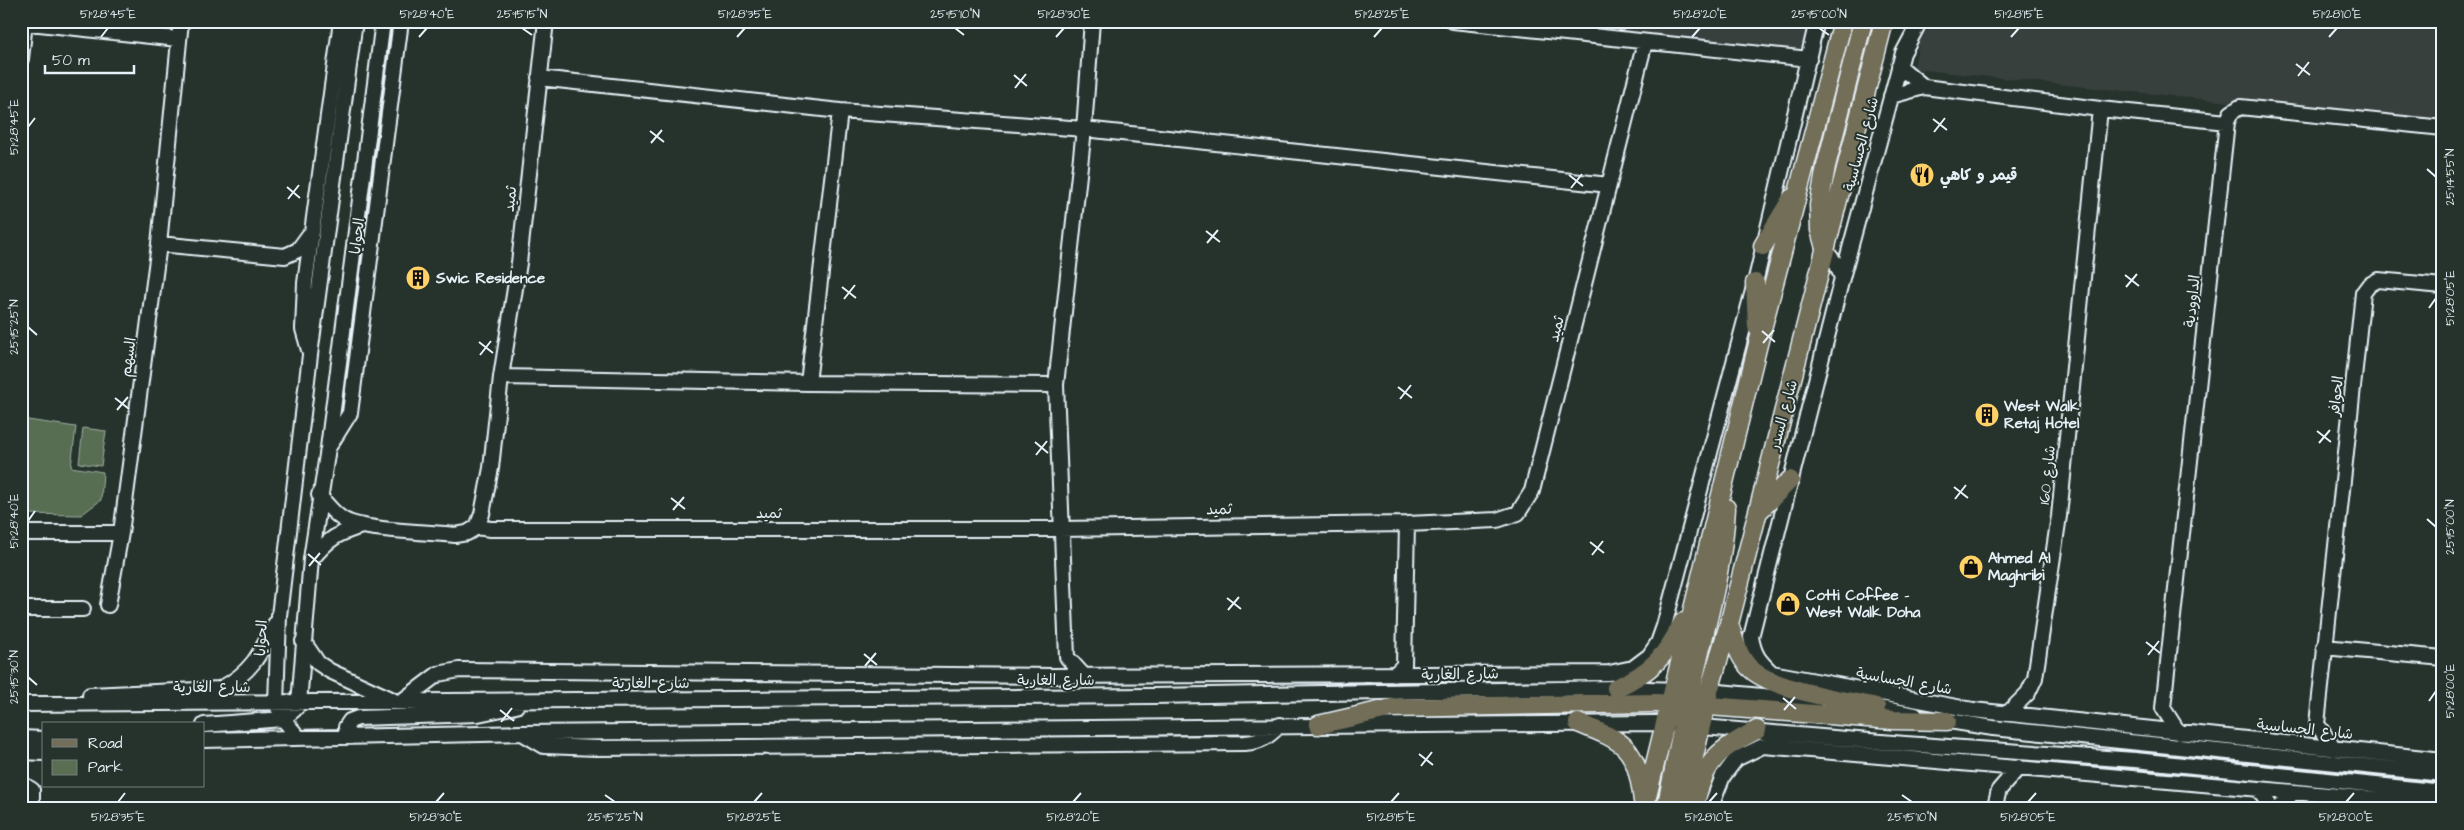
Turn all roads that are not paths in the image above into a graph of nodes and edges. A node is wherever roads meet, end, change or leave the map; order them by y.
1 (181, 21) edge
2 (341, 21) edge
3 (355, 21) edge
4 (382, 21) edge
5 (401, 21) edge
6 (546, 21) edge
7 (1092, 21) edge
8 (1452, 21) edge
9 (1817, 21) edge
10 (1863, 21) edge
11 (1884, 21) edge
12 (1920, 21) edge
13 (23, 22) edge
14 (1842, 23) edge
15 (178, 39) junction
16 (1645, 42) junction
17 (21, 59) edge
18 (1809, 59) junction
19 (1899, 66) junction
20 (539, 78) junction
21 (1924, 87) junction
22 (1891, 96) junction
23 (2100, 109) junction
24 (840, 111) junction
25 (2227, 122) junction
26 (2443, 128) edge
27 (1084, 129) junction
28 (1803, 178) junction
29 (1609, 185) junction
30 (311, 230) junction
31 (159, 244) junction
32 (1763, 246) junction
33 (1826, 251) junction
34 (285, 256) junction
35 (1842, 278) junction
36 (305, 283) junction
37 (1755, 283) junction
38 (2443, 286) edge
39 (1758, 344) junction
40 (310, 355) junction
41 (502, 377) junction
42 (808, 383) junction
43 (1056, 385) junction
44 (328, 448) junction
45 (1728, 467) junction
46 (1790, 480) junction
47 (319, 495) junction
48 (1758, 513) junction
49 (1407, 524) junction
50 (362, 526) junction
51 (477, 527) junction
52 (1061, 529) junction
53 (21, 533) edge
54 (121, 533) junction
55 (311, 559) junction
56 (1697, 592) junction
57 (108, 605) dead end
58 (21, 609) edge
59 (83, 609) dead end
60 (279, 616) junction
61 (1729, 624) junction
62 (303, 640) junction
63 (2324, 647) junction
64 (1067, 657) junction
65 (2443, 658) edge
66 (1404, 672) junction
67 (1511, 675) junction
68 (1030, 676) junction
69 (1051, 676) junction
70 (1084, 676) junction
71 (1103, 676) junction
72 (1616, 688) junction
73 (1533, 689) junction
74 (986, 696) junction
75 (1154, 696) junction
76 (541, 700) junction
77 (1689, 700) junction
78 (400, 701) junction
79 (276, 703) junction
80 (299, 703) junction
81 (21, 704) edge
82 (46, 704) junction
83 (1876, 707) junction
84 (2162, 708) junction
85 (1974, 710) junction
86 (2007, 714) junction
87 (283, 719) junction
88 (1952, 722) junction
89 (1578, 723) junction
90 (1666, 724) junction
91 (2317, 724) junction
92 (205, 725) edge
93 (1280, 725) junction
94 (1318, 725) junction
95 (1683, 725) junction
96 (1701, 726) junction
97 (986, 729) junction
98 (2141, 729) junction
99 (1757, 730) junction
100 (522, 733) junction
101 (2179, 733) junction
102 (614, 734) junction
103 (352, 737) junction
104 (21, 738) edge
105 (299, 738) junction
106 (42, 739) edge
107 (205, 740) edge
108 (2263, 741) junction
109 (999, 743) junction
110 (1930, 744) junction
111 (2299, 744) junction
112 (597, 748) junction
113 (2334, 749) junction
114 (2359, 751) junction
115 (21, 752) edge
116 (42, 753) edge
117 (2254, 754) junction
118 (2443, 760) edge
119 (1949, 761) junction
120 (1986, 765) junction
121 (2371, 766) junction
122 (2019, 767) junction
123 (2443, 774) edge
124 (21, 783) edge
125 (2356, 783) junction
126 (1999, 790) junction
127 (2258, 790) junction
128 (2293, 792) junction
129 (2443, 792) edge
130 (2331, 795) junction
131 (2443, 805) edge
132 (2420, 806) edge
133 (1644, 808) edge
134 (32, 809) edge
135 (1666, 809) edge
136 (1682, 809) edge
137 (1693, 809) edge
138 (1710, 809) edge
139 (1994, 809) edge
140 (2272, 809) edge
141 (2279, 809) edge

1 - 15 street, السهم
2 - 30 street, الحوايا
3 - 40 street, الحوايا
4 - 44 street, الحوايا
5 - 44 street, الحوايا
6 - 20 street, ثميد
7 - 27 street
8 - 16 street
9 - 18 street
10 - 33 main road
11 - 33 main road, شارع السدر
12 - 19 street, شارع الجساسية
13 - 15 street
13 - 17 street
14 - 28 main road, شارع السدر
15 - 31 street, السهم
16 - 18 street
16 - 29 street, ثميد
18 - 32 street
19 - 21 street
19 - 22 street, شارع الجساسية
20 - 24 street
20 - 41 street, ثميد
21 - 22 street
21 - 23 street
22 - 35 street, شارع الجساسية
23 - 25 street
23 - 86 street, شارع 160
24 - 27 street
24 - 42 street
25 - 26 street
25 - 84 street, الداوودية
27 - 29 street
27 - 43 street
28 - 32 main road
28 - 39 main road, شارع السدر
29 - 49 street, ثميد
30 - 34 street
30 - 36 street, الحوايا
31 - 34 street
31 - 54 street, السهم
32 - 37 street
33 - 35 street
33 - 48 main road, شارع السدر
34 - 36 street
35 - 46 street, شارع الجساسية
36 - 40 street, الحوايا
37 - 39 main road
37 - 67 street
38 - 63 street, الحوافر
39 - 45 main road, شارع السدر
40 - 60 street, الحوايا
41 - 42 street
41 - 51 street, ثميد
42 - 43 street
43 - 52 street
44 - 47 street, الحوايا
45 - 56 main road, شارع السدر
45 - 77 main road
46 - 48 main road
46 - 85 street, شارع الجساسية
47 - 50 street, ثميد
47 - 55 street, الحوايا
48 - 61 main road, شارع السدر
49 - 52 street, ثميد
49 - 66 street
50 - 51 street, ثميد
50 - 55 street, ثميد
51 - 52 street, ثميد
52 - 64 street
53 - 54 street
54 - 57 street, السهم
55 - 62 street, الحوايا
56 - 72 main road
56 - 77 main road, شارع السدر
58 - 59 street
60 - 79 street, الحوايا
60 - 82 street
61 - 77 main road, شارع السدر
61 - 83 main road
62 - 78 street
62 - 80 street, الحوايا
63 - 65 street
63 - 91 street, الحوافر
64 - 69 street
64 - 70 street
66 - 67 street, شارع الغارية
66 - 71 street, شارع الغارية
67 - 73 street
68 - 69 street, شارع الغارية
68 - 74 street
68 - 78 street, شارع الغارية
69 - 70 street, شارع الغارية
70 - 71 street, شارع الغارية
71 - 75 street
72 - 73 street, شارع الغارية
72 - 77 street, شارع الغارية
73 - 75 street, شارع الغارية
74 - 75 street, شارع الغارية
74 - 76 street, شارع الغارية
76 - 78 street, شارع الغارية
76 - 103 street
77 - 83 street, شارع الجساسية
77 - 88 main road
77 - 90 main road, شارع السدر
77 - 94 main road
77 - 95 main road
77 - 96 main road, شارع السدر
78 - 80 street, شارع الغارية
79 - 80 street, شارع الغارية
79 - 82 street, شارع الغارية
79 - 87 street, الحوايا
80 - 87 street
81 - 82 street, شارع الغارية
83 - 88 street, شارع الجساسية
84 - 98 street
84 - 101 street
85 - 86 street, شارع الجساسية
85 - 88 street
86 - 98 street, شارع الجساسية
87 - 92 street
87 - 105 street, الحوايا
88 - 117 street, شارع الجساسية
89 - 90 street
89 - 94 street
89 - 133 main road
90 - 95 street
90 - 133 main road, شارع السدر
91 - 111 street
91 - 113 street
93 - 94 street
93 - 97 street
93 - 109 street
95 - 96 street
95 - 135 main road
96 - 99 street
96 - 136 main road, شارع السدر
97 - 102 street
97 - 109 street
98 - 101 street, شارع الجساسية
99 - 110 street
99 - 137 main road
100 - 102 street
100 - 103 street
100 - 112 street
101 - 108 street, شارع الجساسية
102 - 112 street
103 - 105 street
104 - 106 street
105 - 107 street
108 - 111 street, شارع الجساسية
108 - 117 street
109 - 112 street
110 - 119 street
110 - 125 street
111 - 113 street, شارع الجساسية
113 - 114 street, شارع الجساسية
114 - 118 street, شارع الجساسية
114 - 121 street
115 - 116 street
117 - 121 street, شارع الجساسية
119 - 120 street
119 - 138 street
120 - 122 street
120 - 126 street
121 - 123 street, شارع الجساسية
122 - 126 street
122 - 127 street
124 - 134 street
125 - 129 street
125 - 130 street
126 - 139 street
127 - 128 street
127 - 140 street
128 - 130 street
128 - 141 street
130 - 132 street
131 - 132 street

